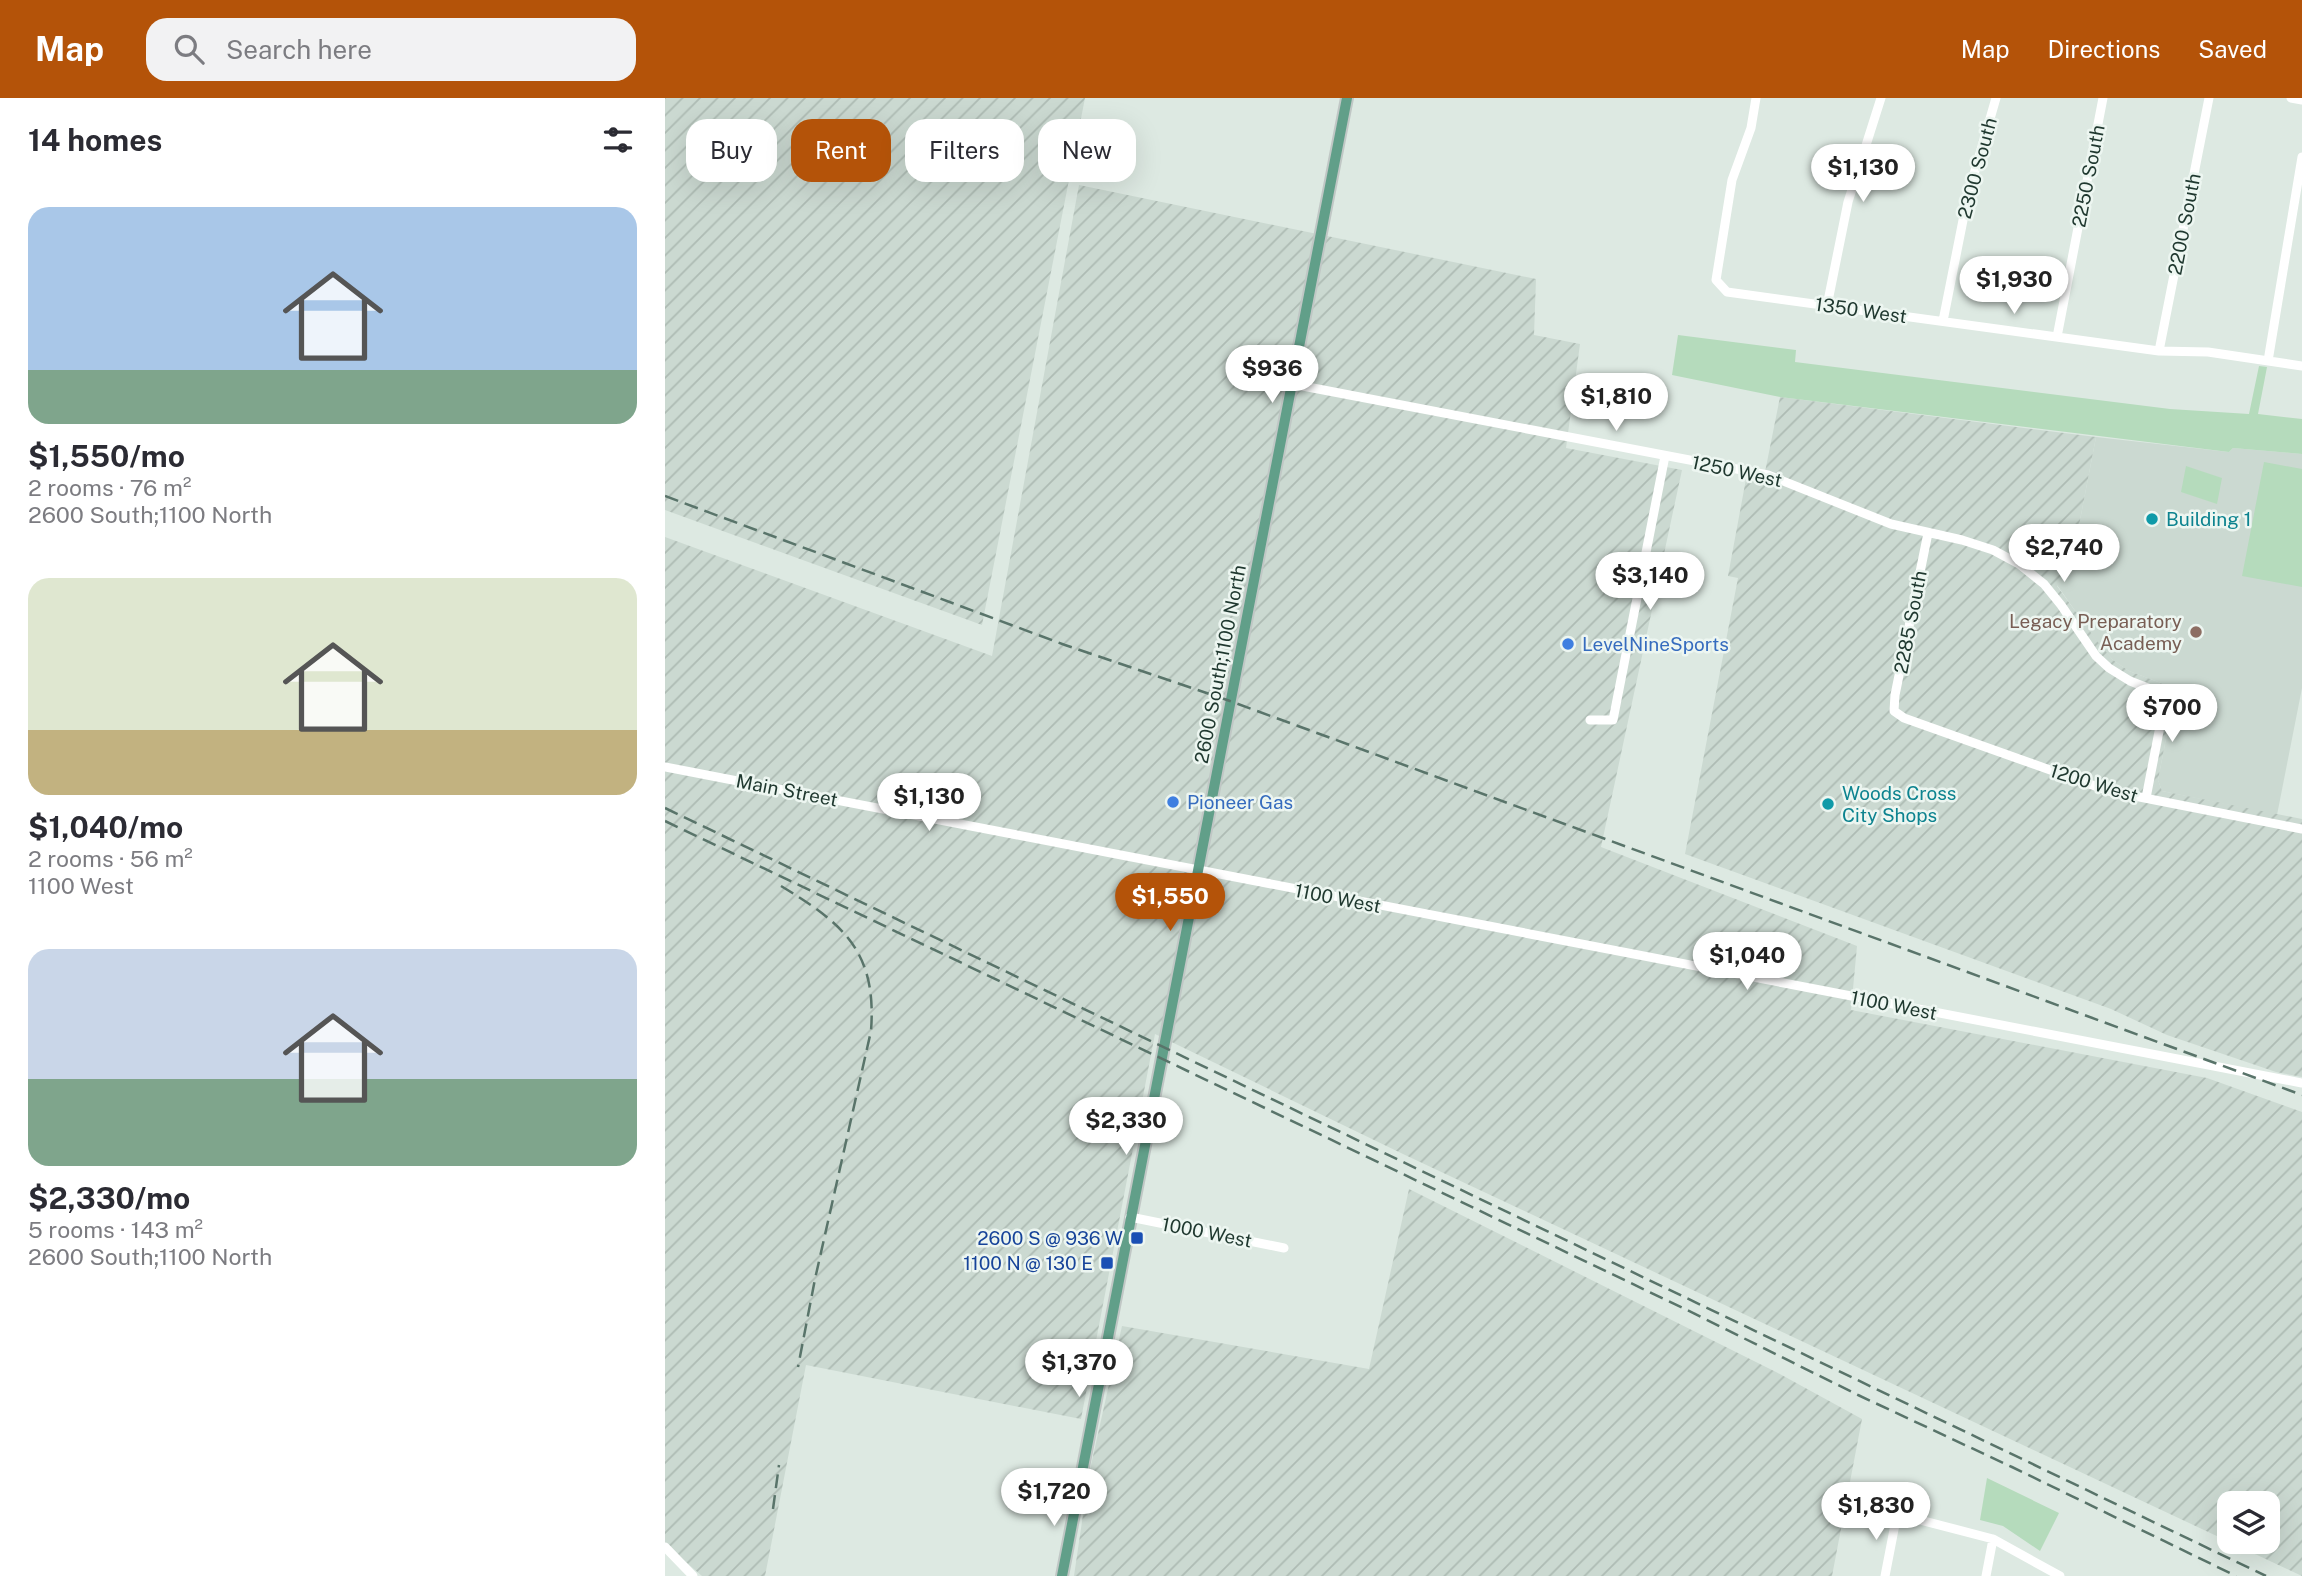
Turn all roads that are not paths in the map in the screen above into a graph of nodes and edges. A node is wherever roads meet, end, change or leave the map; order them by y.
1 (1347, 98) edge
2 (1756, 98) edge
3 (1881, 98) edge
4 (1996, 98) edge
5 (2103, 98) edge
6 (2209, 98) edge
7 (2291, 98) edge
8 (2302, 100) edge
9 (2302, 157) edge
10 (1827, 306) junction
11 (1943, 321) junction
12 (2057, 337) junction
13 (2159, 351) junction
14 (2268, 361) junction
15 (2302, 366) edge
16 (1292, 384) junction
17 (1665, 456) junction
18 (1928, 533) junction
19 (1894, 711) joint
20 (1590, 720) dead end
21 (665, 766) edge
22 (2146, 798) junction
23 (2302, 829) edge
24 (1198, 870) junction
25 (2302, 1083) edge
26 (1130, 1217) junction
27 (1284, 1248) dead end
28 (1993, 1539) junction
29 (665, 1547) edge
30 (694, 1576) edge
31 (1062, 1576) edge
32 (1885, 1576) edge
33 (1986, 1576) edge
34 (2060, 1576) edge

1 - 16 main road, 2600 South;1100 North
2 - 10 street, 1350 West
3 - 10 street
4 - 11 street, 2300 South
5 - 12 street, 2250 South
6 - 13 street, 2200 South
7 - 8 street
9 - 14 street
10 - 11 street, 1350 West
11 - 12 street, 1350 West
12 - 13 street, 1350 West
13 - 14 street, 1350 West
14 - 15 street, 1350 West
16 - 17 street, 1250 West
16 - 24 main road, 2600 South;1100 North
17 - 18 street, 1250 West
17 - 20 street
18 - 19 street, 2285 South
18 - 22 street, 1250 West
19 - 22 street, 1200 West
21 - 24 street, Main Street
22 - 23 street, 1200 West
24 - 25 street, 1100 West
24 - 26 main road, 2600 South;1100 North
26 - 27 street, 1000 West
26 - 31 main road, 2600 South;1100 North
28 - 32 street
28 - 33 street
28 - 34 street
29 - 30 street

